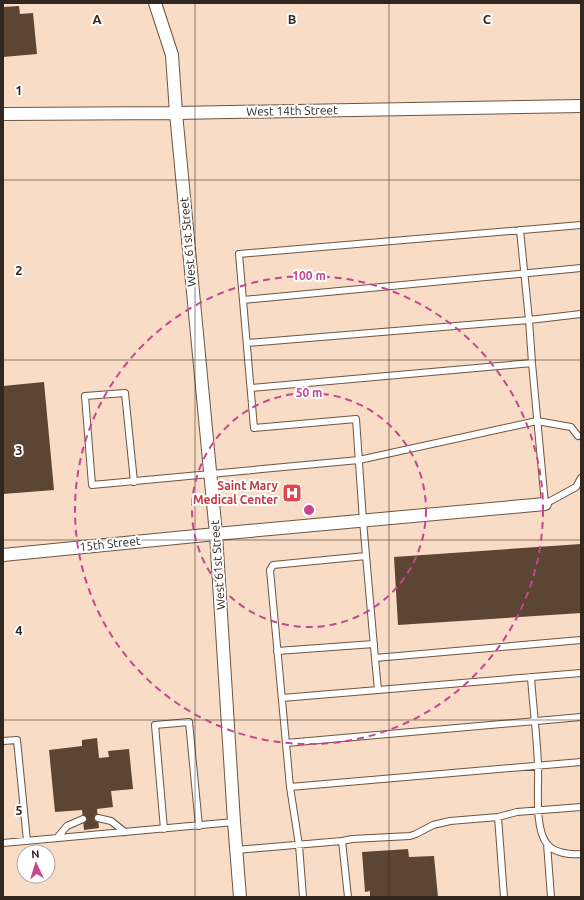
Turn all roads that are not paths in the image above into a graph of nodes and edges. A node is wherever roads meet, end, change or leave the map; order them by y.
1 (155, 3) edge
2 (581, 106) edge
3 (176, 113) junction
4 (3, 114) edge
5 (581, 225) edge
6 (520, 230) junction
7 (581, 268) edge
8 (524, 274) junction
9 (243, 300) junction
10 (581, 314) edge
11 (529, 320) junction
12 (247, 343) junction
13 (532, 363) junction
14 (250, 388) junction
15 (537, 421) junction
16 (578, 436) dead end
17 (359, 460) junction
18 (210, 475) junction
19 (581, 478) edge
20 (134, 482) junction
21 (545, 504) junction
22 (363, 520) junction
23 (216, 534) junction
24 (3, 555) edge
25 (366, 556) junction
26 (581, 640) edge
27 (374, 644) junction
28 (277, 651) junction
29 (375, 658) junction
30 (581, 673) edge
31 (531, 677) junction
32 (378, 690) junction
33 (282, 698) junction
34 (581, 717) edge
35 (534, 721) junction
36 (3, 741) edge
37 (286, 743) junction
38 (581, 762) edge
39 (538, 766) junction
40 (290, 787) junction
41 (581, 807) edge
42 (538, 810) junction
43 (498, 817) junction
44 (98, 818) dead end
45 (83, 819) dead end
46 (234, 822) junction
47 (199, 826) junction
48 (164, 829) junction
49 (125, 832) junction
50 (57, 838) junction
51 (28, 841) junction
52 (342, 841) junction
53 (3, 843) edge
54 (299, 844) junction
55 (547, 844) junction
56 (236, 850) junction
57 (581, 854) edge
58 (240, 897) edge
59 (303, 897) edge
60 (348, 897) edge
61 (504, 897) edge
62 (551, 897) edge

1 - 3 street, West 61st Street
2 - 3 street, West 14th Street
3 - 4 street, West 14th Street
3 - 18 street, West 61st Street
5 - 6 lane
6 - 8 lane
6 - 9 lane
7 - 8 lane
8 - 9 lane
8 - 11 lane
9 - 12 lane
10 - 11 lane
11 - 12 lane
11 - 13 lane
12 - 14 lane
13 - 14 lane
13 - 15 lane
14 - 17 lane
15 - 16 lane
15 - 17 lane
15 - 21 lane
17 - 18 lane
17 - 22 lane
18 - 20 lane
18 - 23 street, West 61st Street
19 - 21 lane
20 - 20 lane
21 - 22 street, 15th Street
22 - 23 street, 15th Street
22 - 25 lane
23 - 24 street, 15th Street
23 - 46 street, West 61st Street
25 - 27 lane
25 - 28 lane
26 - 29 lane
27 - 28 lane
27 - 29 lane
28 - 33 lane
29 - 32 lane
30 - 31 lane
31 - 32 lane
31 - 35 lane
32 - 33 lane
33 - 37 lane
34 - 35 lane
35 - 37 lane
35 - 39 lane
36 - 51 lane
37 - 40 lane
38 - 39 lane
39 - 40 lane
39 - 42 lane
40 - 54 lane
41 - 42 lane
42 - 43 lane
42 - 55 lane
43 - 52 lane
43 - 61 lane
44 - 49 lane
45 - 50 lane
46 - 47 lane
46 - 56 street, West 61st Street
47 - 48 lane
47 - 48 lane
48 - 49 lane
49 - 50 lane
50 - 51 lane
51 - 53 lane
52 - 54 lane
52 - 60 lane
54 - 56 lane
54 - 59 lane
55 - 57 lane
55 - 62 lane
56 - 58 street, West 61st Street

